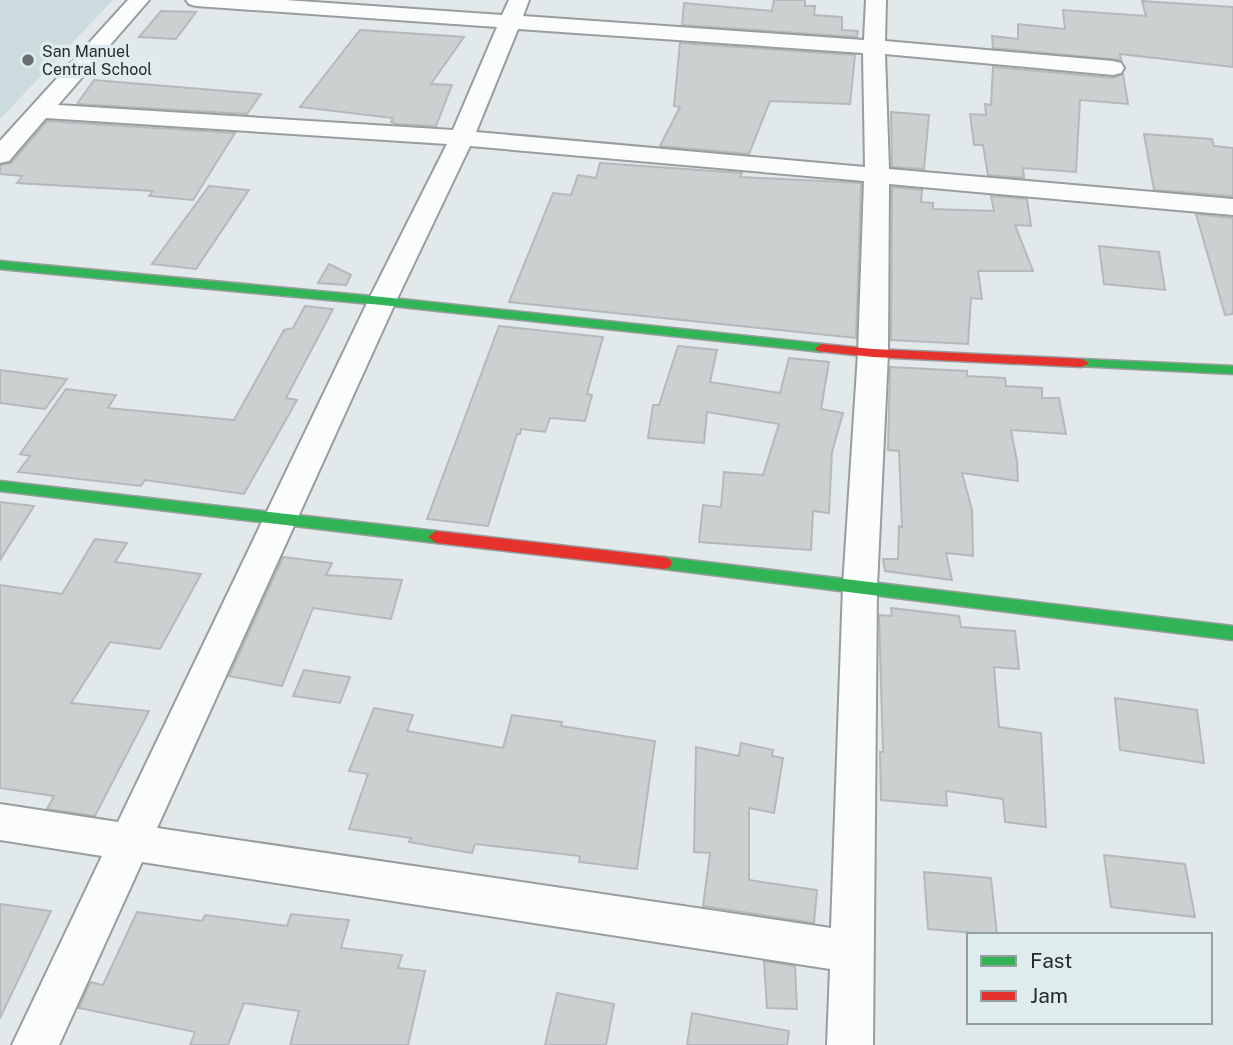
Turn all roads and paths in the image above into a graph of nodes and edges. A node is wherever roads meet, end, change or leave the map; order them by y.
1 (139, 0) edge
2 (196, 0) edge
3 (876, 0) edge
4 (514, 11) edge
5 (874, 47) junction
6 (1113, 68) dead end
7 (41, 111) junction
8 (461, 138) junction
9 (0, 156) edge
10 (877, 173) junction
11 (1233, 207) edge
12 (0, 265) edge
13 (382, 300) junction
14 (873, 353) junction
15 (1233, 370) edge
16 (0, 486) edge
17 (281, 517) junction
18 (860, 586) junction
19 (1233, 633) edge
20 (0, 822) edge
21 (129, 842) junction
22 (853, 952) junction
23 (35, 1045) edge
24 (849, 1045) edge

1 - 7 street
2 - 4 street
3 - 5 street
4 - 5 street
4 - 8 street
5 - 6 street
5 - 10 street
7 - 8 street
7 - 9 street
8 - 10 street
8 - 13 street
10 - 11 street
10 - 14 street
12 - 13 street
13 - 14 street
13 - 17 street
14 - 15 street
14 - 18 street
16 - 17 street
17 - 18 street
17 - 21 street
18 - 19 street
18 - 22 street
20 - 21 street
21 - 22 street
21 - 23 street
22 - 24 street

